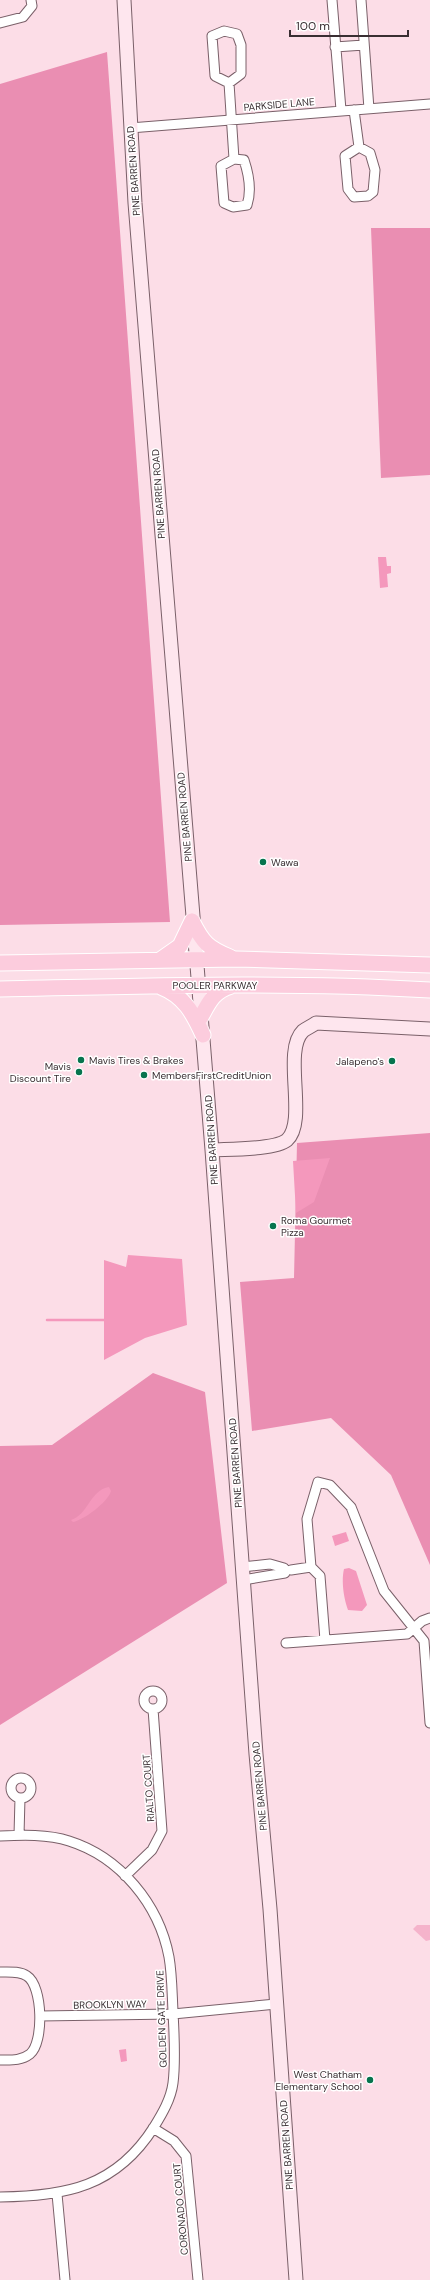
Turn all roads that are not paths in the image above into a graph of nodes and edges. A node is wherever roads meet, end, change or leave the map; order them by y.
1 (30, 0) edge
2 (124, 0) edge
3 (332, 0) edge
4 (361, 0) edge
5 (0, 23) edge
6 (364, 45) junction
7 (335, 47) junction
8 (229, 83) junction
9 (430, 104) edge
10 (369, 109) junction
11 (340, 110) junction
12 (354, 110) junction
13 (231, 120) junction
14 (130, 128) junction
15 (359, 147) junction
16 (234, 159) junction
17 (192, 921) junction
18 (196, 959) junction
19 (236, 959) junction
20 (160, 960) junction
21 (0, 963) edge
22 (430, 965) edge
23 (430, 982) edge
24 (199, 985) junction
25 (235, 985) junction
26 (156, 986) junction
27 (0, 988) edge
28 (402, 988) junction
29 (430, 990) edge
30 (201, 1017) junction
31 (430, 1029) edge
32 (203, 1035) junction
33 (212, 1150) junction
34 (311, 1567) junction
35 (287, 1570) junction
36 (243, 1573) junction
37 (430, 1618) edge
38 (414, 1628) junction
39 (325, 1640) junction
40 (286, 1643) dead end
41 (153, 1709) dead end
42 (430, 1723) edge
43 (20, 1798) dead end
44 (19, 1835) junction
45 (0, 1836) edge
46 (125, 1876) junction
47 (0, 1972) edge
48 (276, 2004) junction
49 (173, 2014) junction
50 (40, 2016) junction
51 (0, 2060) edge
52 (153, 2128) junction
53 (57, 2194) junction
54 (0, 2197) edge
55 (64, 2280) edge
56 (198, 2280) edge
57 (296, 2280) edge

1 - 5 street
2 - 14 main road, PINE BARREN ROAD
3 - 7 street
4 - 6 street
6 - 7 street
6 - 10 street
7 - 11 street
8 - 8 street
8 - 13 street
9 - 10 street, PARKSIDE LANE
10 - 12 street, PARKSIDE LANE
11 - 12 street, PARKSIDE LANE
11 - 13 street, PARKSIDE LANE
12 - 15 street
13 - 14 street, PARKSIDE LANE
13 - 16 street
14 - 17 main road, PINE BARREN ROAD
15 - 15 street
16 - 16 street
17 - 18 main road, PINE BARREN ROAD
17 - 19 main road
17 - 20 main road
18 - 19 main road
18 - 20 main road
18 - 24 main road, PINE BARREN ROAD
19 - 22 main road
20 - 21 main road
23 - 28 main road
24 - 25 main road, POOLER PARKWAY
24 - 26 main road, POOLER PARKWAY
24 - 30 main road, PINE BARREN ROAD
25 - 28 main road, POOLER PARKWAY
25 - 30 main road
26 - 27 main road, POOLER PARKWAY
26 - 32 main road
28 - 29 main road, POOLER PARKWAY
30 - 32 main road, PINE BARREN ROAD
31 - 33 main road
32 - 33 main road, PINE BARREN ROAD
33 - 36 main road, PINE BARREN ROAD
34 - 35 street
34 - 38 street
34 - 39 street
35 - 36 street
35 - 36 street
36 - 48 main road, PINE BARREN ROAD
37 - 38 street
38 - 39 street
38 - 42 street
39 - 40 street
41 - 46 street, RIALTO COURT
43 - 44 street
44 - 45 street, GOLDEN GATE DRIVE
44 - 46 street, GOLDEN GATE DRIVE
46 - 49 street, GOLDEN GATE DRIVE
47 - 50 street
48 - 49 street, BROOKLYN WAY
48 - 57 main road, PINE BARREN ROAD
49 - 50 street, BROOKLYN WAY
49 - 52 street, GOLDEN GATE DRIVE
50 - 51 street
52 - 53 street, GOLDEN GATE DRIVE
52 - 56 street, CORONADO COURT
53 - 54 street, GOLDEN GATE DRIVE
53 - 55 street

